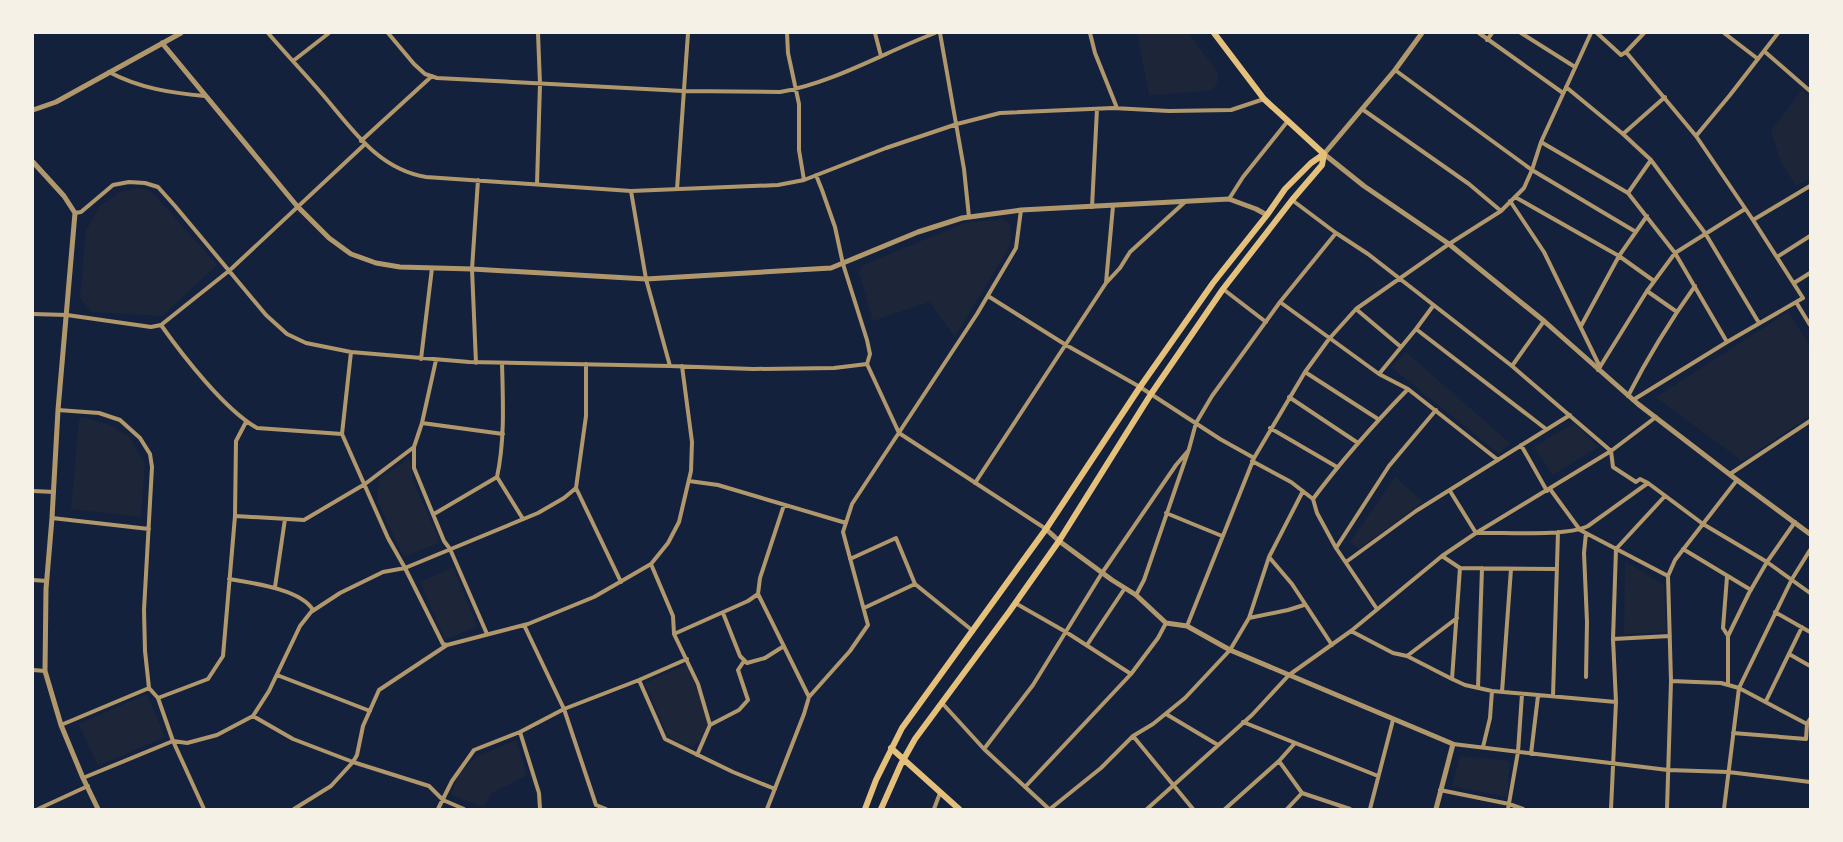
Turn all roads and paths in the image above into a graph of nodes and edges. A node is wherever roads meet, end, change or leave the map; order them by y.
1 (181, 33) edge
2 (268, 33) edge
3 (329, 33) edge
4 (388, 33) edge
5 (538, 33) edge
6 (688, 33) edge
7 (787, 33) edge
8 (875, 33) edge
9 (935, 33) edge
10 (940, 33) edge
11 (1090, 33) edge
12 (1214, 33) edge
13 (1422, 33) edge
14 (1479, 33) edge
15 (1492, 33) edge
16 (1521, 33) edge
17 (1591, 33) edge
18 (1598, 33) edge
19 (1644, 33) edge
20 (1724, 33) edge
21 (1778, 33) edge
22 (1487, 40) junction
23 (162, 43) junction
24 (1764, 51) junction
25 (1626, 52) junction
26 (881, 56) junction
27 (1758, 59) junction
28 (293, 62) junction
29 (1575, 67) junction
30 (1395, 70) junction
31 (108, 72) junction
32 (432, 76) junction
33 (540, 84) junction
34 (1566, 87) junction
35 (796, 89) junction
36 (682, 91) junction
37 (1810, 91) edge
38 (1563, 93) junction
39 (205, 96) junction
40 (1665, 97) junction
41 (1264, 99) junction
42 (1117, 108) junction
43 (1097, 109) junction
44 (1362, 109) junction
45 (33, 110) edge
46 (1287, 122) junction
47 (957, 124) junction
48 (1623, 134) junction
49 (1696, 136) junction
50 (361, 141) junction
51 (1541, 142) junction
52 (364, 145) junction
53 (1324, 154) junction
54 (1651, 160) junction
55 (33, 162) edge
56 (1532, 170) junction
57 (816, 175) junction
58 (478, 180) junction
59 (804, 180) junction
60 (537, 184) junction
61 (1810, 186) edge
62 (676, 189) junction
63 (631, 191) junction
64 (1628, 193) junction
65 (1515, 197) junction
66 (1229, 199) junction
67 (1292, 200) junction
68 (1186, 201) junction
69 (1510, 201) junction
70 (297, 206) junction
71 (1113, 206) junction
72 (1092, 207) junction
73 (1745, 209) junction
74 (1021, 210) junction
75 (1501, 211) junction
76 (75, 213) junction
77 (1268, 216) junction
78 (1647, 216) junction
79 (969, 217) junction
80 (1753, 220) junction
81 (1636, 232) junction
82 (1336, 233) junction
83 (1705, 233) junction
84 (1810, 236) edge
85 (1448, 244) junction
86 (1675, 253) junction
87 (1619, 256) junction
88 (1777, 257) junction
89 (843, 264) junction
90 (432, 268) junction
91 (472, 268) junction
92 (230, 270) junction
93 (1810, 273) edge
94 (646, 279) junction
95 (1398, 279) junction
96 (1654, 282) junction
97 (1106, 283) junction
98 (1794, 283) junction
99 (1695, 286) junction
100 (1223, 289) junction
101 (1647, 291) junction
102 (988, 296) junction
103 (1280, 302) junction
104 (1796, 302) junction
105 (1433, 306) junction
106 (1356, 308) junction
107 (1677, 312) junction
108 (33, 314) edge
109 (67, 316) junction
110 (1809, 319) edge
111 (1544, 321) junction
112 (1266, 322) junction
113 (1759, 323) junction
114 (161, 325) junction
115 (1810, 325) edge
116 (1581, 326) junction
117 (1416, 329) junction
118 (1329, 338) junction
119 (1727, 342) junction
120 (1066, 345) junction
121 (1401, 347) junction
122 (351, 352) junction
123 (421, 359) junction
124 (436, 360) junction
125 (476, 362) junction
126 (502, 363) junction
127 (586, 364) junction
128 (867, 364) junction
129 (670, 366) junction
130 (682, 366) junction
131 (1512, 366) junction
132 (1599, 368) junction
133 (1305, 372) junction
134 (1378, 374) junction
135 (1140, 387) junction
136 (1408, 389) junction
137 (1151, 394) junction
138 (1628, 396) junction
139 (1289, 397) junction
140 (1633, 400) junction
141 (58, 410) junction
142 (1436, 410) junction
143 (1570, 415) junction
144 (1656, 418) junction
145 (1378, 419) junction
146 (1810, 421) edge
147 (246, 422) junction
148 (422, 423) junction
149 (1196, 423) junction
150 (1270, 428) junction
151 (1546, 429) junction
152 (899, 433) junction
153 (342, 434) junction
154 (503, 434) junction
155 (1358, 443) junction
156 (1521, 445) junction
157 (414, 447) junction
158 (1189, 449) junction
159 (1611, 451) junction
160 (1253, 460) junction
161 (1498, 460) junction
162 (1337, 466) junction
163 (1730, 474) junction
164 (497, 477) junction
165 (1737, 480) junction
166 (689, 481) junction
167 (975, 483) junction
168 (365, 484) junction
169 (1648, 484) junction
170 (576, 488) junction
171 (1548, 490) junction
172 (33, 491) edge
173 (1303, 491) junction
174 (1450, 491) junction
175 (54, 492) junction
176 (1665, 496) junction
177 (1314, 499) junction
178 (784, 505) junction
179 (1166, 513) junction
180 (434, 514) junction
181 (235, 516) junction
182 (52, 518) junction
183 (285, 519) junction
184 (523, 519) junction
185 (1795, 522) junction
186 (846, 523) junction
187 (1703, 524) junction
188 (149, 529) junction
189 (1046, 529) junction
190 (1580, 530) junction
191 (1558, 532) junction
192 (1476, 533) junction
193 (1586, 533) junction
194 (1810, 534) edge
195 (1222, 536) junction
196 (1059, 541) junction
197 (450, 548) junction
198 (1336, 548) junction
199 (1616, 549) junction
200 (1683, 549) junction
201 (1810, 550) edge
202 (1442, 556) junction
203 (1269, 558) junction
204 (850, 559) junction
205 (1346, 562) junction
206 (1767, 562) junction
207 (651, 564) junction
208 (405, 568) junction
209 (1460, 568) junction
210 (1482, 568) junction
211 (1557, 569) junction
212 (1510, 570) junction
213 (1102, 573) junction
214 (1668, 576) junction
215 (1726, 576) junction
216 (229, 579) junction
217 (1792, 579) junction
218 (33, 580) edge
219 (47, 581) junction
220 (621, 582) junction
221 (916, 584) junction
222 (275, 587) junction
223 (1125, 588) junction
224 (1751, 590) junction
225 (1810, 592) edge
226 (758, 594) junction
227 (1136, 595) junction
228 (1015, 603) junction
229 (1304, 605) junction
230 (864, 608) junction
231 (1377, 609) junction
232 (313, 610) junction
233 (1775, 612) junction
234 (723, 613) junction
235 (1249, 618) junction
236 (1457, 618) junction
237 (1166, 623) junction
238 (524, 625) junction
239 (1187, 626) junction
240 (1802, 627) junction
241 (973, 631) junction
242 (1351, 631) junction
243 (1066, 632) junction
244 (1810, 632) edge
245 (488, 634) junction
246 (674, 634) junction
247 (1670, 636) junction
248 (1728, 636) junction
249 (1613, 639) junction
250 (447, 645) junction
251 (1332, 645) junction
252 (784, 646) junction
253 (1087, 646) junction
254 (1230, 650) junction
255 (1789, 654) junction
256 (1407, 656) junction
257 (687, 659) junction
258 (744, 661) junction
259 (1810, 666) edge
260 (33, 670) edge
261 (45, 671) junction
262 (1131, 674) junction
263 (277, 675) junction
264 (1289, 675) junction
265 (1586, 677) dead end
266 (1452, 679) junction
267 (639, 680) junction
268 (1671, 681) junction
269 (1728, 684) junction
270 (150, 688) junction
271 (1478, 688) junction
272 (1738, 688) junction
273 (1492, 691) junction
274 (1502, 692) junction
275 (1522, 694) junction
276 (1538, 696) junction
277 (1553, 696) junction
278 (809, 697) junction
279 (158, 698) junction
280 (1766, 701) junction
281 (942, 702) junction
282 (1616, 702) junction
283 (564, 709) junction
284 (370, 711) junction
285 (1166, 714) junction
286 (253, 716) junction
287 (1810, 718) edge
288 (1393, 720) junction
289 (1243, 722) junction
290 (61, 724) junction
291 (1807, 724) junction
292 (710, 725) junction
293 (1808, 730) edge
294 (520, 732) junction
295 (1733, 733) junction
296 (1133, 736) junction
297 (174, 741) junction
298 (1295, 743) junction
299 (1453, 744) junction
300 (1218, 745) junction
301 (1483, 747) junction
302 (891, 748) junction
303 (984, 749) junction
304 (1518, 752) junction
305 (1532, 754) junction
306 (697, 755) junction
307 (903, 759) junction
308 (1279, 761) junction
309 (353, 762) junction
310 (1612, 763) junction
311 (1668, 770) junction
312 (1728, 772) junction
313 (1378, 776) junction
314 (83, 778) junction
315 (1810, 782) edge
316 (88, 786) junction
317 (1172, 786) junction
318 (1025, 787) junction
319 (775, 789) junction
320 (1440, 790) junction
321 (940, 793) junction
322 (1302, 793) junction
323 (443, 800) junction
324 (595, 807) edge
325 (1508, 807) edge
326 (38, 809) edge
327 (98, 809) edge
328 (204, 809) edge
329 (294, 809) edge
330 (438, 809) edge
331 (464, 809) edge
332 (540, 809) edge
333 (606, 809) edge
334 (767, 809) edge
335 (865, 809) edge
336 (881, 809) edge
337 (934, 809) edge
338 (959, 809) edge
339 (1049, 809) edge
340 (1147, 809) edge
341 (1193, 809) edge
342 (1225, 809) edge
343 (1287, 809) edge
344 (1350, 809) edge
345 (1370, 809) edge
346 (1436, 809) edge
347 (1523, 809) edge
348 (1611, 809) edge
349 (1667, 809) edge
350 (1724, 809) edge

1 - 23 street
2 - 28 street
3 - 28 street
4 - 32 street
5 - 33 street
6 - 36 street
7 - 35 street
8 - 26 street
9 - 26 street
10 - 47 street
11 - 42 street
12 - 41 main road
13 - 30 street
14 - 22 street
15 - 22 street
16 - 29 street
17 - 29 street
18 - 25 street
19 - 25 street
20 - 27 street
21 - 24 street
22 - 38 street
23 - 31 street
23 - 39 street
24 - 27 street
24 - 37 street
25 - 40 street
26 - 35 street
27 - 49 street
28 - 50 street
29 - 34 street
30 - 44 street
30 - 56 street
31 - 39 street
31 - 45 street
32 - 33 street
32 - 50 street
33 - 36 street
33 - 60 street
34 - 38 street
34 - 48 street
35 - 36 street
35 - 59 street
36 - 62 street
38 - 51 street
39 - 70 street
40 - 48 street
40 - 49 street
41 - 42 street
41 - 46 main road
42 - 43 street
43 - 47 street
43 - 72 street
44 - 53 street
44 - 75 street
46 - 53 main road
46 - 66 street
47 - 57 street
47 - 79 street
48 - 54 street
49 - 73 street
50 - 52 street
51 - 56 street
51 - 64 street
52 - 58 street
52 - 70 street
53 - 67 main road
53 - 77 main road
53 - 85 street
54 - 64 street
54 - 83 street
55 - 76 street
56 - 65 street
56 - 81 street
57 - 59 street
57 - 89 street
58 - 60 street
58 - 91 street
59 - 62 street
60 - 63 street
61 - 80 street
62 - 63 street
63 - 94 street
64 - 78 street
65 - 69 street
65 - 87 street
66 - 68 street
66 - 77 street
67 - 82 street
67 - 100 main road
68 - 71 street
68 - 97 street
69 - 75 street
69 - 116 street
70 - 90 street
70 - 92 street
71 - 72 street
71 - 97 street
72 - 74 street
73 - 80 street
73 - 83 street
74 - 79 street
74 - 102 street
75 - 85 street
76 - 92 street
76 - 109 street
77 - 135 main road
78 - 81 street
78 - 86 street
79 - 89 street
80 - 88 street
81 - 87 street
82 - 95 street
82 - 103 street
83 - 86 street
83 - 113 street
84 - 88 street
85 - 95 street
85 - 111 street
86 - 96 street
86 - 99 street
87 - 96 street
87 - 116 street
88 - 98 street
89 - 94 street
89 - 128 street
90 - 91 street
90 - 123 street
91 - 94 street
91 - 125 street
92 - 114 street
92 - 122 street
93 - 98 street
94 - 129 street
95 - 105 street
95 - 106 street
96 - 101 street
97 - 120 street
98 - 104 street
99 - 107 street
99 - 119 street
100 - 112 street
100 - 137 main road
101 - 107 street
101 - 132 street
102 - 120 street
102 - 152 street
103 - 112 street
103 - 118 street
104 - 110 street
104 - 113 street
105 - 117 street
105 - 131 street
106 - 118 street
106 - 121 street
107 - 138 street
108 - 109 street
109 - 114 street
109 - 141 street
110 - 115 street
111 - 131 street
111 - 132 street
112 - 149 street
113 - 119 street
114 - 147 street
116 - 132 street
117 - 121 street
117 - 151 street
118 - 133 street
118 - 134 street
119 - 140 street
120 - 135 street
120 - 167 street
121 - 134 street
122 - 123 street
122 - 153 street
123 - 124 street
124 - 125 street
124 - 148 street
125 - 126 street
126 - 127 street
126 - 154 street
127 - 129 street
127 - 170 street
128 - 130 street
128 - 152 street
129 - 130 street
130 - 166 street
131 - 143 street
132 - 138 street
133 - 139 street
133 - 145 street
134 - 136 street
135 - 137 street
135 - 189 main road
136 - 142 street
136 - 145 street
137 - 149 street
137 - 196 main road
138 - 140 street
139 - 150 street
139 - 155 street
140 - 144 street
141 - 175 street
141 - 188 street
142 - 161 street
142 - 198 street
143 - 151 street
143 - 159 street
144 - 159 street
144 - 163 street
145 - 155 street
146 - 163 street
147 - 153 street
147 - 181 street
148 - 154 street
148 - 157 street
149 - 158 street
149 - 160 street
150 - 160 street
150 - 162 street
151 - 156 street
152 - 167 street
152 - 186 street
153 - 168 street
154 - 164 street
155 - 162 street
156 - 161 street
156 - 171 street
157 - 168 street
157 - 180 street
158 - 179 street
158 - 213 street
159 - 169 street
159 - 171 street
160 - 173 street
160 - 195 street
161 - 174 street
162 - 177 street
163 - 165 street
164 - 180 street
164 - 184 street
165 - 185 street
165 - 187 street
166 - 178 street
166 - 207 street
167 - 189 street
168 - 183 street
168 - 208 street
169 - 176 street
169 - 190 street
170 - 184 street
170 - 220 street
171 - 190 street
171 - 192 street
172 - 175 street
173 - 177 street
173 - 203 street
174 - 192 street
174 - 205 street
175 - 182 street
176 - 187 street
176 - 199 street
177 - 198 street
178 - 186 street
178 - 226 street
179 - 195 street
179 - 227 street
180 - 197 street
181 - 183 street
181 - 216 street
182 - 188 street
182 - 219 street
183 - 222 street
184 - 197 street
185 - 194 street
185 - 206 street
186 - 204 street
187 - 200 street
187 - 206 street
188 - 270 street
189 - 196 street
189 - 241 main road
190 - 191 street
190 - 193 street
191 - 192 street
191 - 211 street
192 - 202 street
193 - 199 street
193 - 265 street
195 - 239 street
196 - 213 street
196 - 228 main road
197 - 208 street
197 - 245 street
198 - 205 street
199 - 214 street
199 - 249 street
200 - 214 street
200 - 215 street
201 - 217 street
202 - 209 street
202 - 231 street
203 - 229 street
203 - 235 street
204 - 221 street
204 - 230 street
205 - 231 street
206 - 217 street
206 - 224 street
207 - 220 street
207 - 246 street
208 - 232 street
208 - 250 street
209 - 210 street
209 - 236 street
210 - 212 street
210 - 271 street
211 - 212 street
211 - 277 street
212 - 274 street
213 - 223 street
213 - 243 street
214 - 247 street
215 - 224 street
215 - 248 street
216 - 222 street
216 - 279 street
217 - 225 street
217 - 233 street
218 - 219 street
219 - 261 street
220 - 238 street
221 - 230 street
221 - 241 street
222 - 232 street
223 - 227 street
223 - 253 street
224 - 248 street
226 - 234 street
226 - 252 street
227 - 237 street
228 - 243 street
228 - 281 main road
229 - 235 street
229 - 251 street
230 - 278 street
231 - 242 street
232 - 263 street
233 - 240 street
233 - 272 street
234 - 246 street
234 - 258 street
235 - 254 street
236 - 256 street
236 - 266 street
237 - 239 street
237 - 262 street
238 - 245 street
238 - 283 street
239 - 254 street
240 - 244 street
240 - 255 street
241 - 302 main road
242 - 251 street
242 - 256 street
243 - 253 street
243 - 303 street
245 - 250 street
246 - 257 street
247 - 249 street
247 - 268 street
248 - 269 street
249 - 282 street
250 - 284 street
251 - 264 street
252 - 258 street
252 - 278 street
253 - 262 street
254 - 264 street
254 - 285 street
255 - 259 street
255 - 280 street
256 - 266 street
257 - 267 street
257 - 292 street
258 - 292 street
260 - 261 street
261 - 290 street
262 - 318 street
263 - 284 street
263 - 286 street
264 - 288 street
264 - 289 street
266 - 271 street
267 - 283 street
267 - 306 street
268 - 269 street
268 - 311 street
269 - 272 street
270 - 279 street
270 - 290 street
271 - 273 street
272 - 280 street
272 - 295 street
273 - 274 street
273 - 301 street
274 - 275 street
275 - 276 street
275 - 304 street
276 - 277 street
276 - 305 street
277 - 282 street
278 - 319 street
279 - 297 street
280 - 291 street
281 - 303 street
281 - 307 main road
282 - 310 street
283 - 294 street
283 - 324 street
284 - 309 street
285 - 296 street
285 - 300 street
286 - 297 street
286 - 309 street
287 - 291 street
288 - 299 street
288 - 313 street
289 - 298 street
289 - 300 street
290 - 314 street
291 - 293 street
292 - 306 street
293 - 295 street
294 - 323 street
294 - 332 street
295 - 312 street
296 - 317 street
296 - 339 street
297 - 314 street
297 - 328 street
298 - 308 street
298 - 313 street
299 - 301 street
299 - 320 street
300 - 317 street
301 - 304 street
302 - 307 main road
302 - 335 main road
303 - 318 street
304 - 305 street
304 - 325 street
305 - 310 street
306 - 319 street
307 - 321 main road
307 - 336 main road
308 - 322 street
308 - 342 street
309 - 323 street
309 - 329 street
310 - 311 street
310 - 348 street
311 - 312 street
311 - 349 street
312 - 315 street
312 - 350 street
313 - 345 street
314 - 316 street
316 - 326 street
316 - 327 street
317 - 340 street
317 - 341 street
318 - 339 street
319 - 334 street
320 - 325 street
320 - 346 street
321 - 337 street
321 - 338 main road
322 - 343 street
322 - 344 street
323 - 330 street
323 - 331 street
324 - 333 street
325 - 347 street

